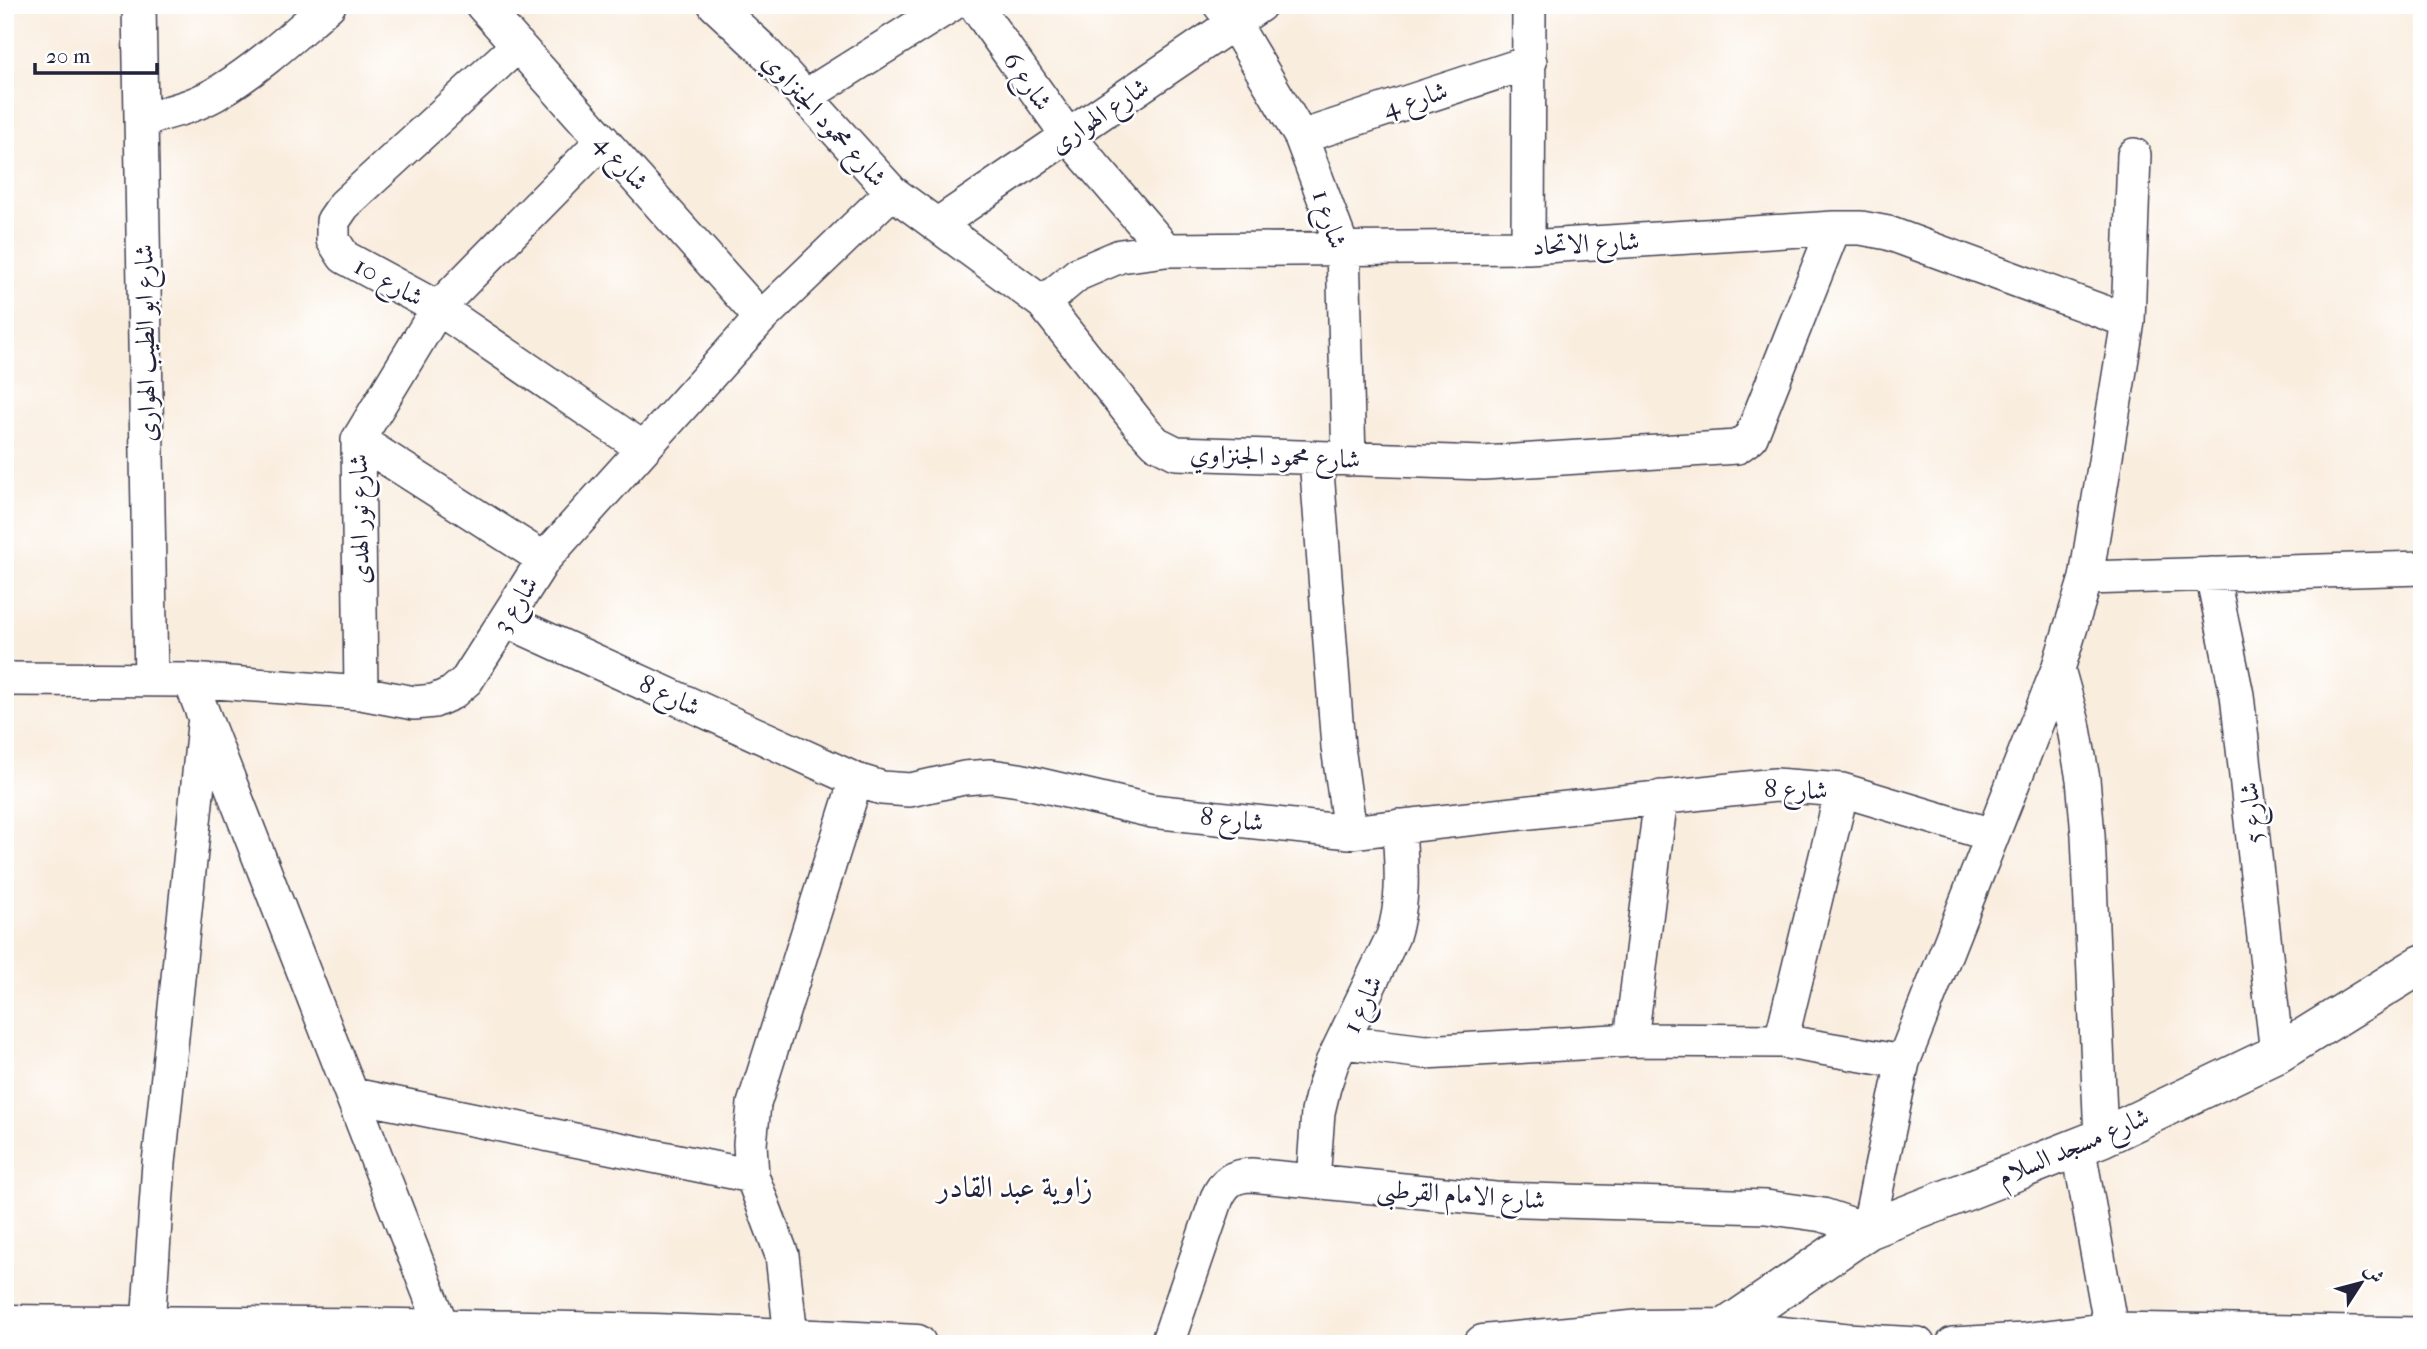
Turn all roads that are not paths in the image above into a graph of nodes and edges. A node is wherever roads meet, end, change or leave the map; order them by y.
1 (139, 5) edge
2 (329, 5) edge
3 (482, 5) edge
4 (715, 5) edge
5 (951, 5) edge
6 (1529, 5) edge
7 (987, 9) edge
8 (1238, 11) edge
9 (518, 45) junction
10 (1530, 62) junction
11 (806, 96) junction
12 (141, 120) junction
13 (1068, 136) junction
14 (1301, 136) junction
15 (603, 140) junction
16 (2134, 155) dead end
17 (892, 192) junction
18 (937, 225) junction
19 (1834, 228) junction
20 (1528, 247) junction
21 (1343, 248) junction
22 (1166, 250) junction
23 (1043, 303) junction
24 (438, 308) junction
25 (761, 318) junction
26 (2128, 321) junction
27 (358, 440) junction
28 (643, 448) junction
29 (1316, 458) junction
30 (1349, 459) junction
31 (544, 559) junction
32 (2422, 568) edge
33 (2212, 574) junction
34 (2086, 578) junction
35 (505, 620) junction
36 (2058, 668) junction
37 (5, 678) edge
38 (151, 680) junction
39 (190, 680) junction
40 (361, 694) junction
41 (205, 718) junction
42 (856, 780) junction
43 (1842, 790) junction
44 (1661, 797) junction
45 (1399, 826) junction
46 (1350, 832) junction
47 (1992, 835) junction
48 (2422, 964) edge
49 (1631, 1040) junction
50 (1345, 1041) junction
51 (1781, 1041) junction
52 (2277, 1054) junction
53 (1903, 1062) junction
54 (353, 1095) junction
55 (2090, 1141) junction
56 (752, 1176) junction
57 (1313, 1181) junction
58 (1868, 1230) junction
59 (5, 1324) edge
60 (148, 1325) junction
61 (1725, 1328) junction
62 (443, 1329) junction
63 (2111, 1329) junction
64 (2422, 1334) edge
65 (791, 1337) junction
66 (917, 1344) edge
67 (1167, 1344) edge
68 (1483, 1344) edge
69 (1918, 1344) edge
70 (1953, 1344) edge

1 - 12 street, شارع ابو الطيب الهوارى
2 - 12 street
3 - 9 street, شارع 4
4 - 11 street, شارع محمود الجنزاوي
5 - 11 street
6 - 10 street
7 - 13 street, شارع 6
8 - 13 street, شارع الهوارى
8 - 14 street, شارع 1
9 - 15 street, شارع 4
9 - 24 street, شارع 10
10 - 14 street, شارع 4
10 - 20 street
11 - 17 street, شارع محمود الجنزاوي
12 - 38 street, شارع ابو الطيب الهوارى
13 - 18 street, شارع الهوارى
13 - 22 street, شارع 6
14 - 21 street, شارع 1
15 - 24 street, شارع نور الهدى
15 - 25 street, شارع 4
16 - 26 street
17 - 18 street, شارع محمود الجنزاوي
17 - 25 street, شارع 3
18 - 23 street, شارع محمود الجنزاوي
19 - 20 street, شارع الاتحاد
19 - 26 street, شارع الاتحاد
19 - 30 street, شارع محمود الجنزاوي
20 - 21 street, شارع الاتحاد
21 - 22 street, شارع الاتحاد
21 - 30 street, شارع 1
22 - 23 street, شارع الاتحاد
23 - 29 street, شارع محمود الجنزاوي
24 - 27 street, شارع نور الهدى
24 - 28 street, شارع 10
25 - 28 street, شارع 3
26 - 34 street
27 - 31 street
27 - 40 street, شارع نور الهدى
28 - 31 street, شارع 3
29 - 30 street, شارع محمود الجنزاوي
29 - 46 street
31 - 35 street, شارع 3
32 - 33 street
33 - 34 street
33 - 52 street, شارع 5
34 - 36 street
35 - 40 street, شارع 3
35 - 42 street, شارع 8
36 - 47 street
36 - 55 street
37 - 38 street, شارع 3
38 - 39 street, شارع 3
39 - 40 street, شارع 3
39 - 41 street
41 - 54 street
41 - 60 street
42 - 46 street, شارع 8
42 - 56 street
43 - 44 street, شارع 8
43 - 47 street, شارع 8
43 - 51 street
44 - 45 street, شارع 8
44 - 49 street
45 - 46 street, شارع 8
45 - 50 street, شارع 1
47 - 53 street
48 - 52 street, شارع مسجد السلام
49 - 50 street
49 - 51 street
50 - 57 street, شارع 1
51 - 53 street
52 - 55 street, شارع مسجد السلام
53 - 58 street
54 - 56 street
54 - 62 street
55 - 58 street, شارع مسجد السلام
55 - 63 street
56 - 65 street
57 - 58 street, شارع الامام القرطبى
57 - 67 street, شارع الامام القرطبى
58 - 61 street, شارع مسجد السلام
59 - 60 street
60 - 62 street
61 - 68 street
61 - 69 street
62 - 65 street
63 - 64 street
63 - 70 street
65 - 66 street

